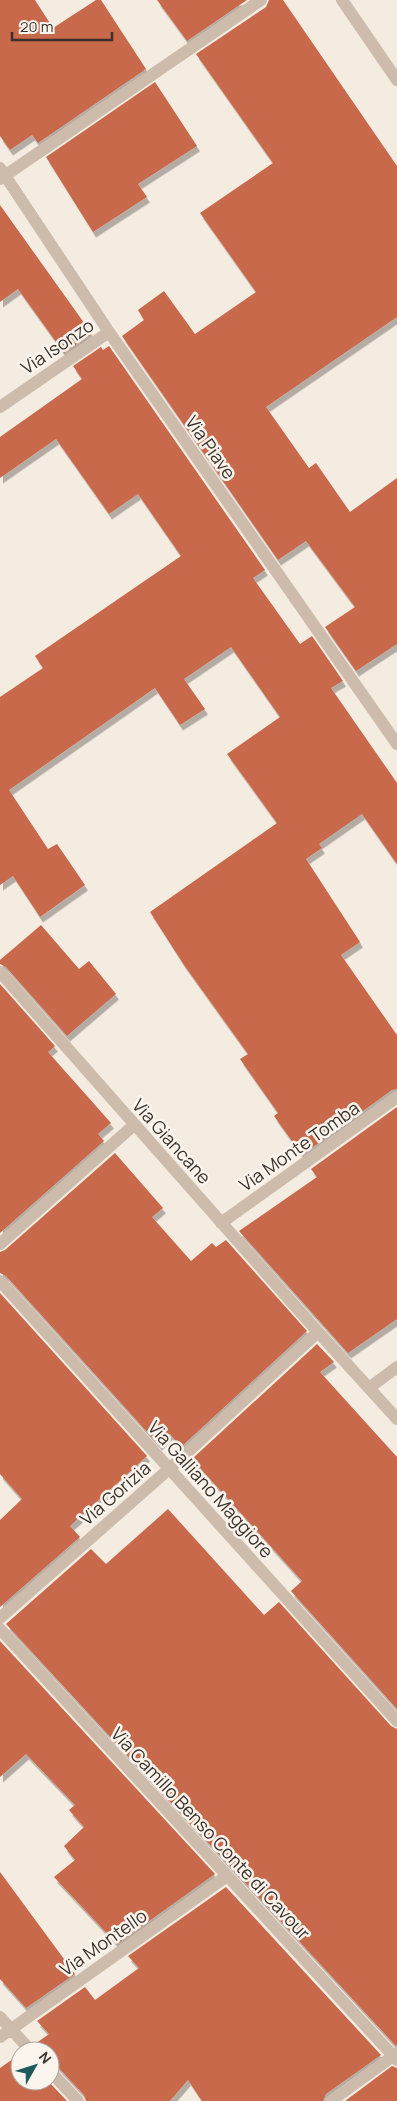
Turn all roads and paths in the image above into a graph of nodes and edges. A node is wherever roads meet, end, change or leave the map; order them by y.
1 (261, 0) edge
2 (342, 0) edge
3 (397, 80) edge
4 (2, 174) edge
5 (109, 332) junction
6 (0, 407) edge
7 (397, 744) edge
8 (0, 972) edge
9 (397, 1097) edge
10 (134, 1125) junction
11 (221, 1222) junction
12 (0, 1244) edge
13 (0, 1281) edge
14 (318, 1332) junction
15 (397, 1367) edge
16 (369, 1388) junction
17 (397, 1419) edge
18 (169, 1469) junction
19 (0, 1618) edge
20 (0, 1629) edge
21 (397, 1721) edge
22 (227, 1876) junction
23 (0, 2017) edge
24 (5, 2033) edge
25 (17, 2041) edge
26 (396, 2056) edge
27 (60, 2082) edge
28 (78, 2101) edge
29 (331, 2101) edge

1 - 4 street
2 - 3 street
4 - 5 street, Via Piave
5 - 6 street, Via Isonzo
5 - 7 street, Via Piave
8 - 10 street, Via Giancane
9 - 11 street, Via Monte Tomba
10 - 11 street, Via Giancane
10 - 12 street
11 - 14 street, Via Giancane
13 - 18 street, Via Galliano Maggiore
14 - 16 street, Via Giancane
14 - 18 street, Via Gorizia
15 - 16 street
16 - 17 street, Via Giancane
18 - 19 street, Via Gorizia
18 - 21 street, Via Galliano Maggiore
20 - 22 street, Via Camillo Benso Conte di Cavour
22 - 24 street, Via Montello
22 - 26 street, Via Camillo Benso Conte di Cavour
23 - 24 street
24 - 25 street
26 - 29 street
27 - 28 street

